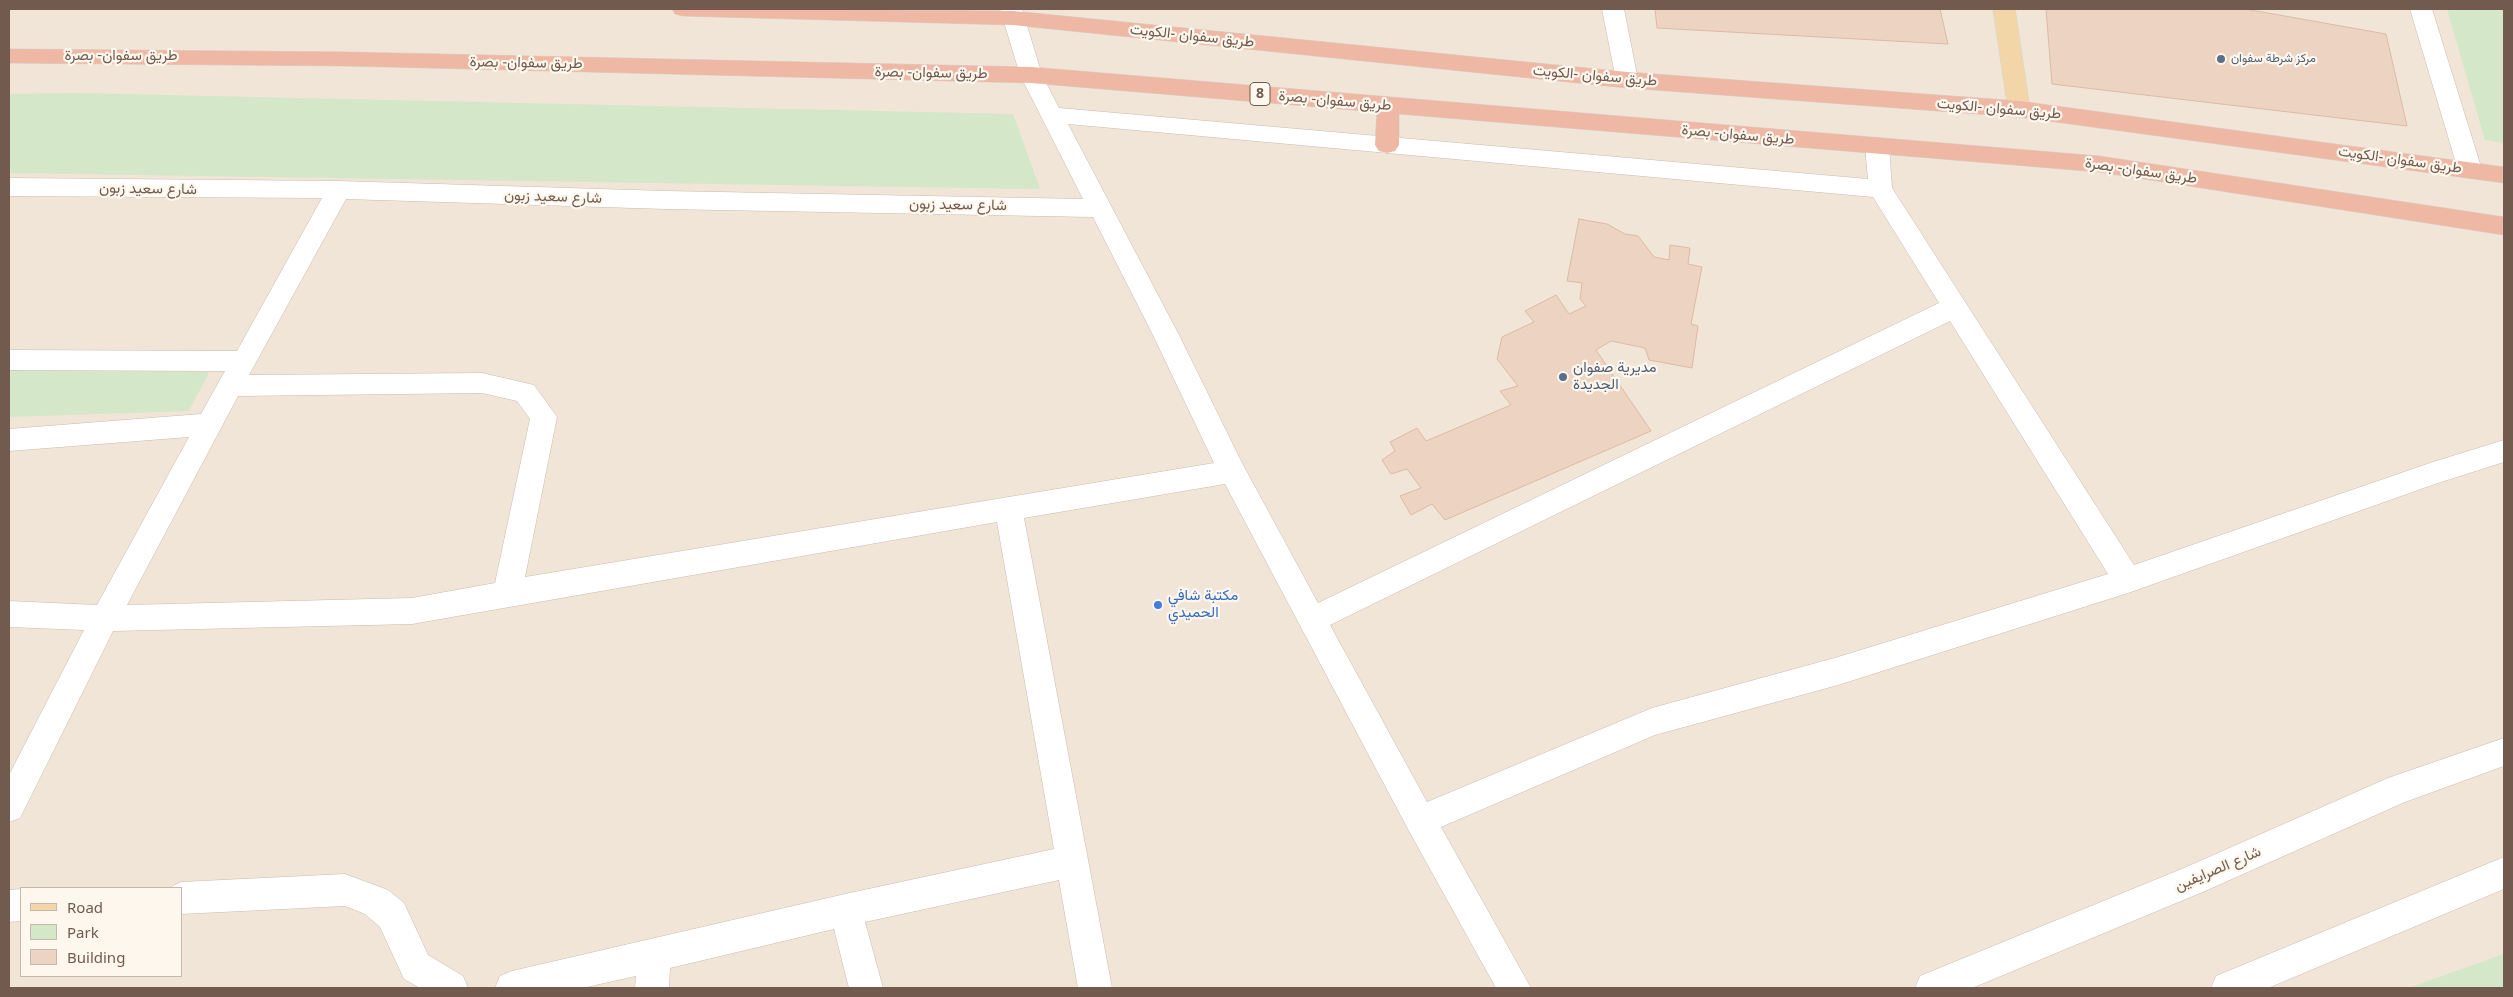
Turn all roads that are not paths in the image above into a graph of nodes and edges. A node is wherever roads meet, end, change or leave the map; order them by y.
1 (683, 9) edge
2 (1613, 9) edge
3 (2004, 9) edge
4 (2421, 9) edge
5 (1012, 14) edge
6 (9, 56) edge
7 (1031, 75) junction
8 (1627, 80) junction
9 (1388, 105) junction
10 (2018, 108) junction
11 (1051, 115) junction
12 (1387, 145) junction
13 (1877, 146) junction
14 (2470, 170) junction
15 (2504, 175) edge
16 (9, 187) edge
17 (1880, 189) junction
18 (339, 190) junction
19 (1098, 208) junction
20 (2504, 226) edge
21 (1955, 307) junction
22 (9, 360) edge
23 (244, 361) junction
24 (230, 386) junction
25 (208, 424) junction
26 (9, 440) edge
27 (2504, 451) edge
28 (1232, 472) junction
29 (1009, 508) junction
30 (2128, 580) junction
31 (507, 592) junction
32 (9, 614) edge
33 (105, 618) junction
34 (1312, 620) junction
35 (2504, 752) edge
36 (9, 808) edge
37 (1420, 820) junction
38 (1073, 861) junction
39 (2504, 873) edge
40 (182, 898) edge
41 (845, 910) junction
42 (654, 956) junction
43 (451, 988) edge
44 (512, 988) edge
45 (652, 988) edge
46 (866, 988) edge
47 (1096, 988) edge
48 (1514, 988) edge
49 (1932, 988) edge
50 (2228, 988) edge

1 - 5 highway, طريق سفوان -الكويت
2 - 8 street
3 - 10 main road
4 - 14 street
5 - 7 street
5 - 8 highway, طريق سفوان -الكويت
6 - 7 highway, طريق سفوان- بصرة / 8
7 - 9 highway, طريق سفوان- بصرة / 8
7 - 11 street
8 - 10 highway, طريق سفوان -الكويت
9 - 12 highway
9 - 13 highway, طريق سفوان- بصرة / 8
10 - 14 highway, طريق سفوان -الكويت
11 - 12 street
11 - 19 street
12 - 17 street
13 - 17 street
13 - 20 highway, طريق سفوان- بصرة / 8
14 - 15 highway, طريق سفوان -الكويت
16 - 18 street, شارع سعيد زبون
17 - 21 street
18 - 19 street, شارع سعيد زبون
18 - 23 street
19 - 28 street
21 - 30 street
21 - 34 street
22 - 23 street
23 - 24 street
24 - 25 street
24 - 31 street
25 - 26 street
25 - 33 street
27 - 30 street
28 - 29 street
28 - 34 street
29 - 31 street
29 - 38 street
30 - 37 street
31 - 33 street
32 - 33 street
33 - 36 street
34 - 37 street
35 - 49 street, شارع الصرايفين
37 - 48 street
38 - 41 street
38 - 47 street
39 - 50 street
40 - 43 street
41 - 42 street
41 - 46 street
42 - 44 street
42 - 45 street

